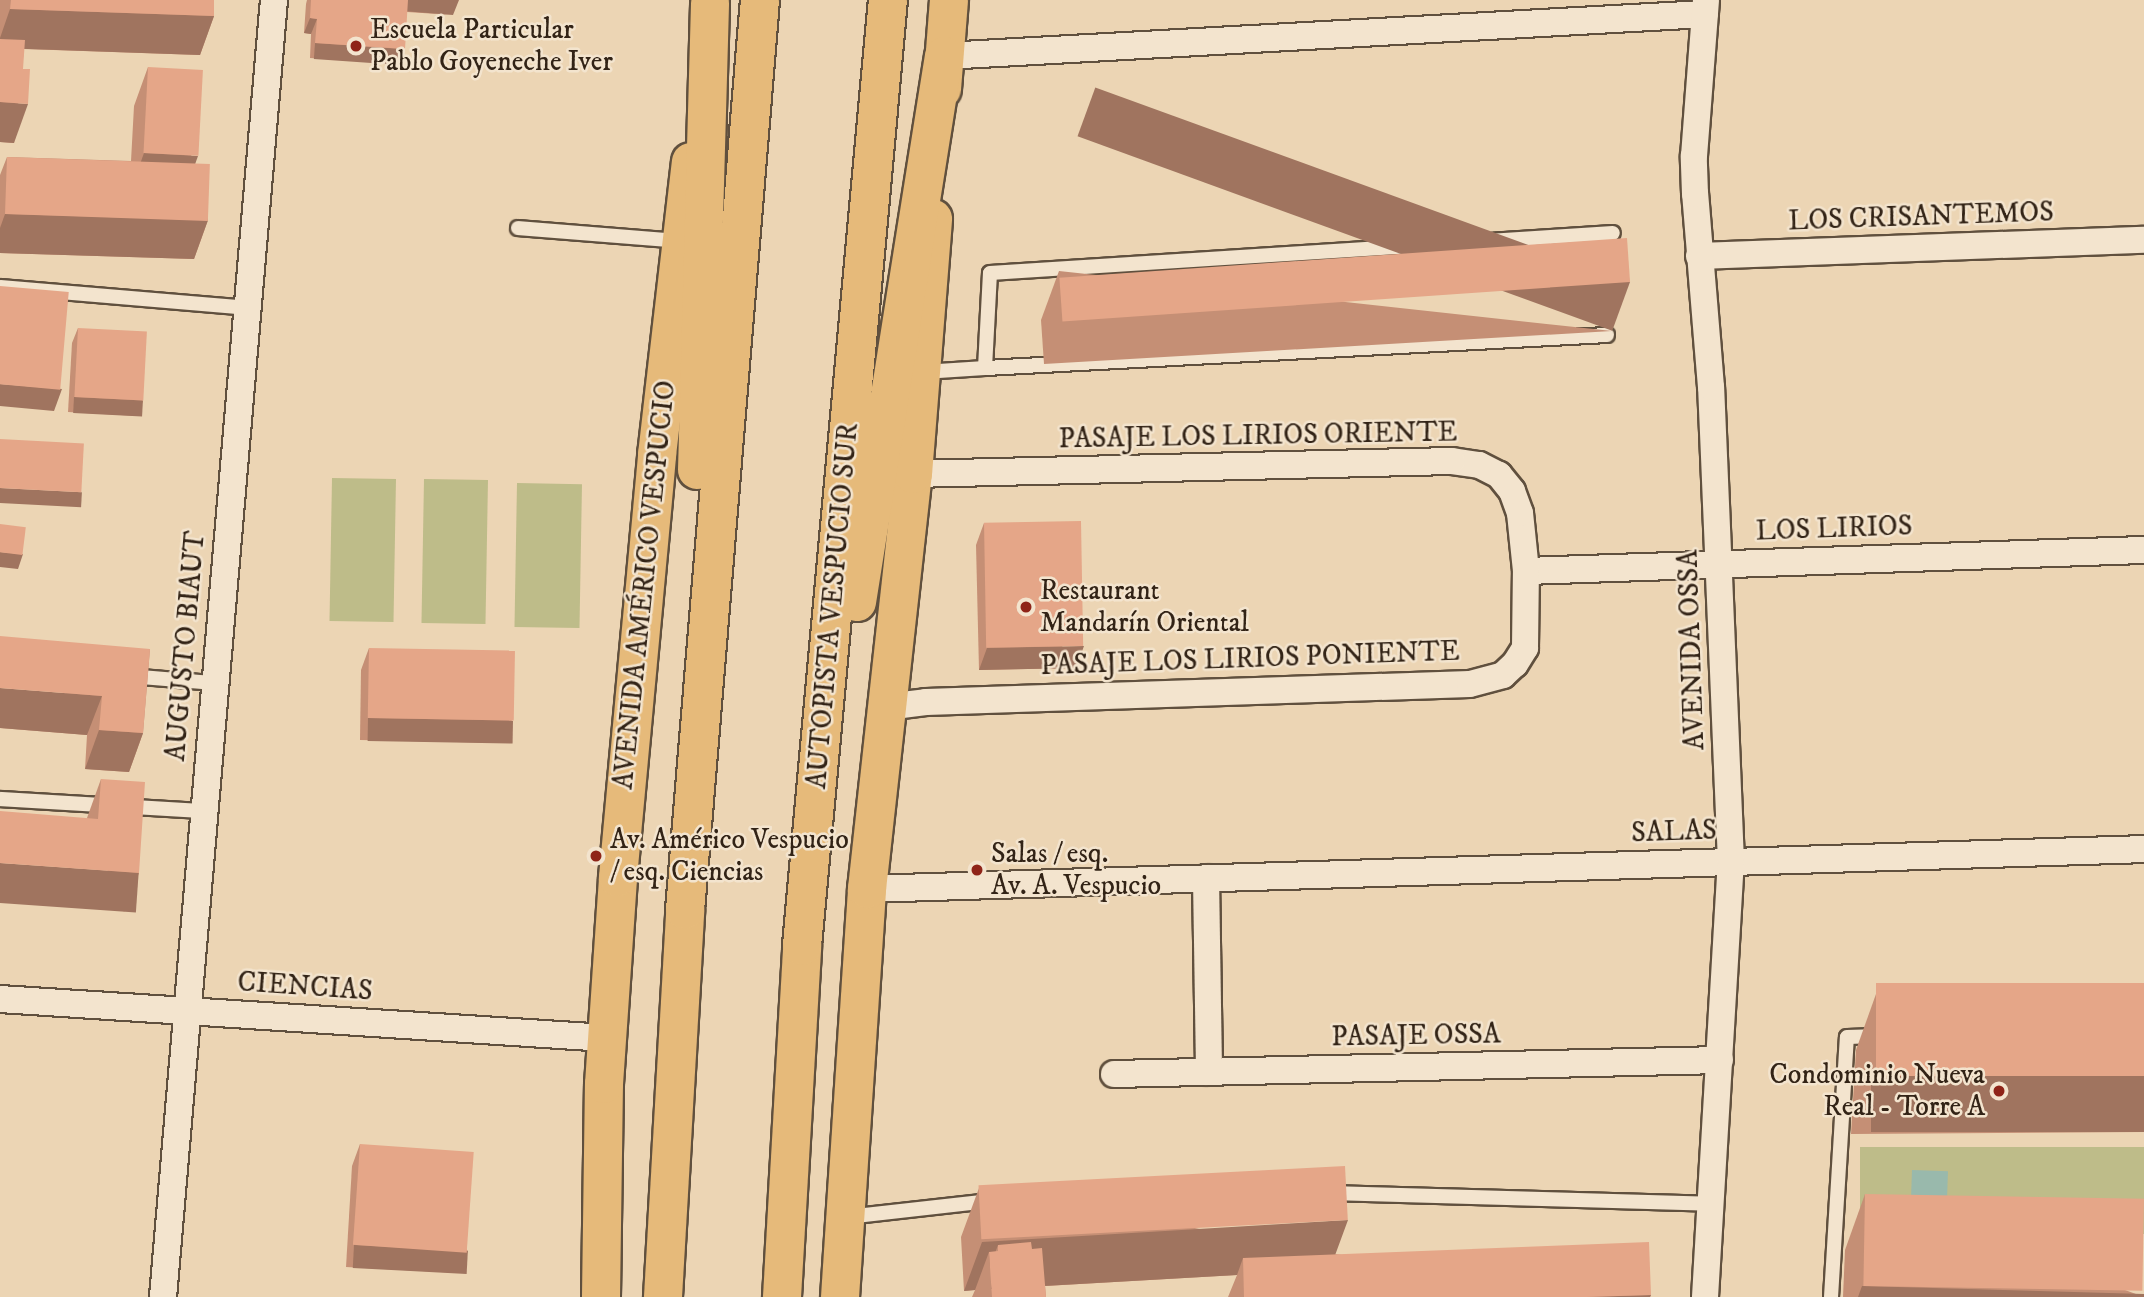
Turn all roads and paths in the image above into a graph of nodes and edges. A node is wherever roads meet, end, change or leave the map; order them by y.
1 (274, 0) edge
2 (760, 0) edge
3 (888, 0) edge
4 (949, 0) edge
5 (710, 2) edge
6 (1706, 7) edge
7 (944, 56) junction
8 (518, 228) dead end
9 (1613, 233) dead end
10 (2144, 240) edge
11 (682, 241) junction
12 (1699, 256) junction
13 (0, 286) edge
14 (248, 307) junction
15 (1607, 335) edge
16 (985, 369) junction
17 (921, 372) junction
18 (913, 474) junction
19 (2144, 550) edge
20 (1720, 565) junction
21 (1525, 571) junction
22 (120, 675) edge
23 (214, 683) junction
24 (886, 707) junction
25 (0, 799) edge
26 (203, 811) junction
27 (2144, 849) edge
28 (1731, 862) junction
29 (1206, 878) junction
30 (867, 889) junction
31 (685, 910) junction
32 (802, 946) junction
33 (0, 999) edge
34 (186, 1011) junction
35 (1888, 1035) edge
36 (607, 1038) junction
37 (1720, 1060) junction
38 (1209, 1072) junction
39 (1114, 1074) dead end
40 (1309, 1192) edge
41 (1002, 1199) edge
42 (1712, 1204) junction
43 (844, 1217) junction
44 (163, 1297) edge
45 (601, 1297) edge
46 (663, 1297) edge
47 (782, 1297) edge
48 (840, 1297) edge
49 (1704, 1297) edge
50 (1831, 1297) edge

1 - 14 street, AUGUSTO BIAUT
2 - 31 main road
3 - 32 main road, AUTOPISTA VESPUCIO SUR
4 - 7 main road
5 - 11 main road, AVENIDA AMÉRICO VESPUCIO
5 - 31 main road
6 - 7 street
6 - 12 street, AVENIDA OSSA
7 - 17 main road
7 - 32 main road
8 - 11 lane
9 - 16 lane
10 - 12 street, LOS CRISANTEMOS
11 - 36 main road, AVENIDA AMÉRICO VESPUCIO
12 - 20 street, AVENIDA OSSA
13 - 14 lane
14 - 23 street, AUGUSTO BIAUT
15 - 16 lane
16 - 17 lane
17 - 18 main road
18 - 21 street, PASAJE LOS LIRIOS ORIENTE
18 - 24 main road
19 - 20 street, LOS LIRIOS
20 - 21 street, LOS LIRIOS
20 - 28 street, AVENIDA OSSA
21 - 24 street, PASAJE LOS LIRIOS PONIENTE
22 - 23 lane
23 - 26 street, AUGUSTO BIAUT
24 - 30 main road
25 - 26 lane
26 - 34 street, AUGUSTO BIAUT
27 - 28 street, SALAS
28 - 29 street, SALAS
28 - 37 street, AVENIDA OSSA
29 - 30 street, SALAS
29 - 38 street
30 - 43 main road
31 - 46 main road
32 - 47 main road, AUTOPISTA VESPUCIO SUR
33 - 34 street, CIENCIAS
34 - 36 street, CIENCIAS
34 - 44 street, AUGUSTO BIAUT
35 - 50 lane
36 - 45 main road, AVENIDA AMÉRICO VESPUCIO
37 - 38 street, PASAJE OSSA
37 - 42 street, AVENIDA OSSA
38 - 39 street, PASAJE OSSA
40 - 42 lane
41 - 43 lane
42 - 49 street, AVENIDA OSSA
43 - 48 main road

